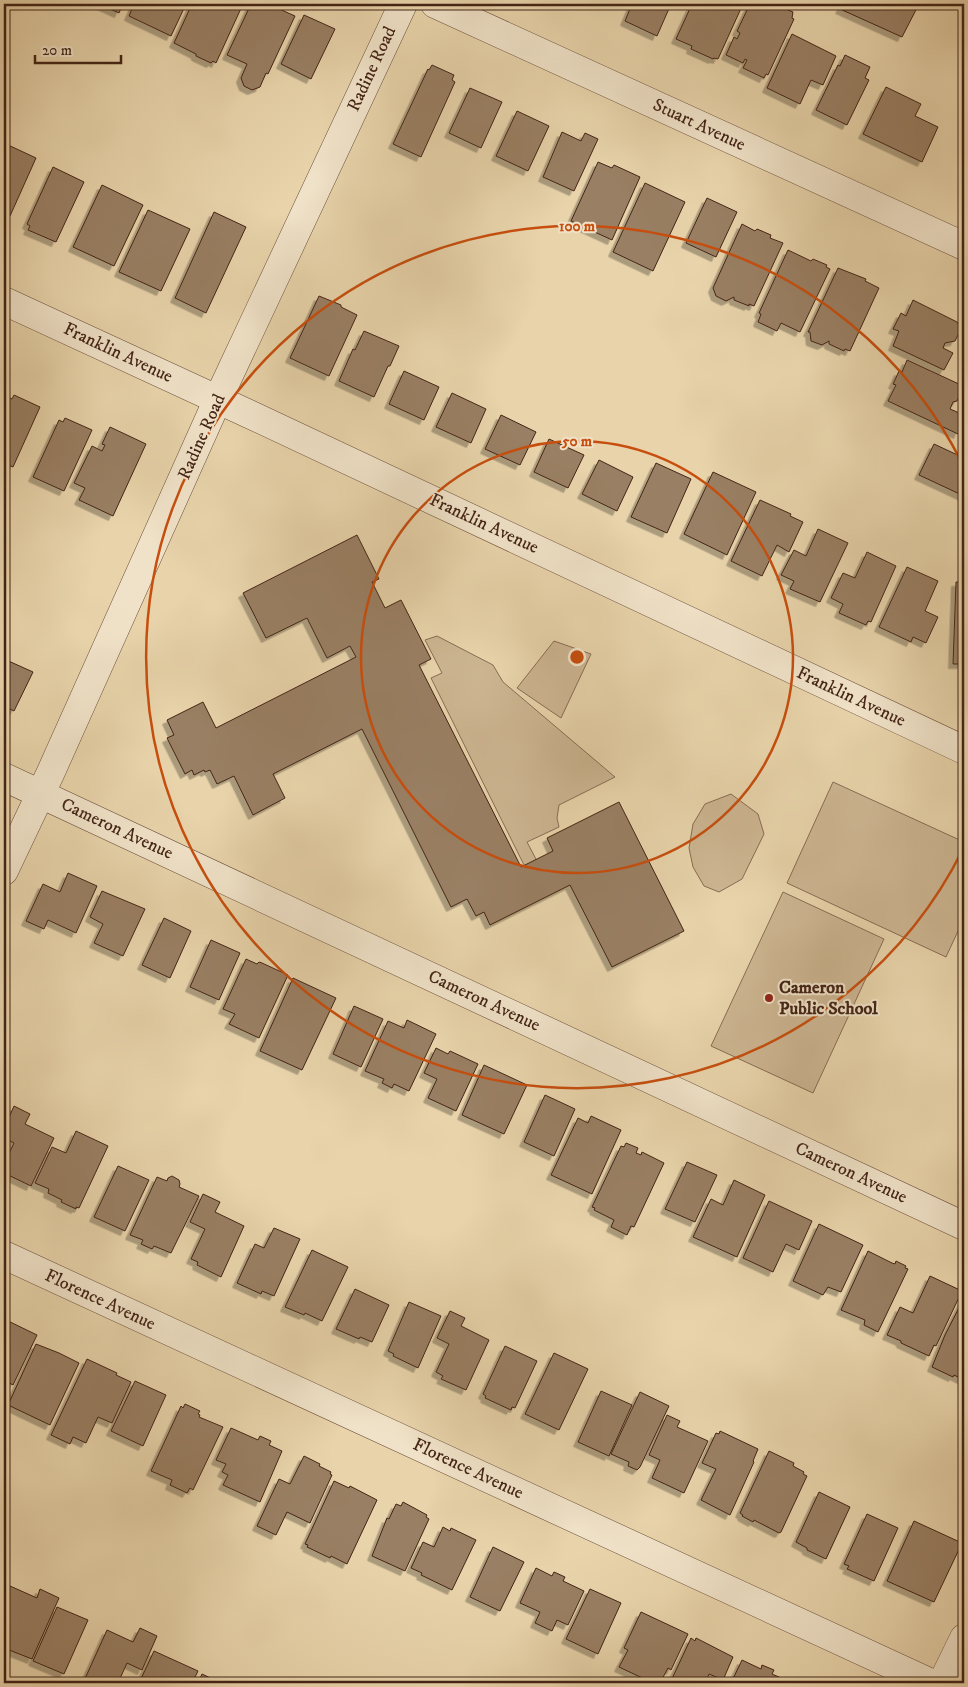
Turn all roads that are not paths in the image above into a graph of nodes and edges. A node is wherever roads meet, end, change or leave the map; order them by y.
1 (403, 4) edge
2 (435, 4) edge
3 (964, 246) edge
4 (4, 301) edge
5 (218, 399) junction
6 (964, 750) edge
7 (4, 777) edge
8 (41, 794) junction
9 (4, 871) edge
10 (964, 1226) edge
11 (4, 1255) edge
12 (964, 1638) edge
13 (931, 1683) edge
14 (942, 1683) edge

1 - 5 street, Radine Road
2 - 3 street, Stuart Avenue
4 - 5 street, Franklin Avenue
5 - 6 street, Franklin Avenue
5 - 8 street, Radine Road
7 - 8 street, Cameron Avenue
8 - 9 street, Radine Road
8 - 10 street, Cameron Avenue
11 - 13 street, Florence Avenue
12 - 14 street

